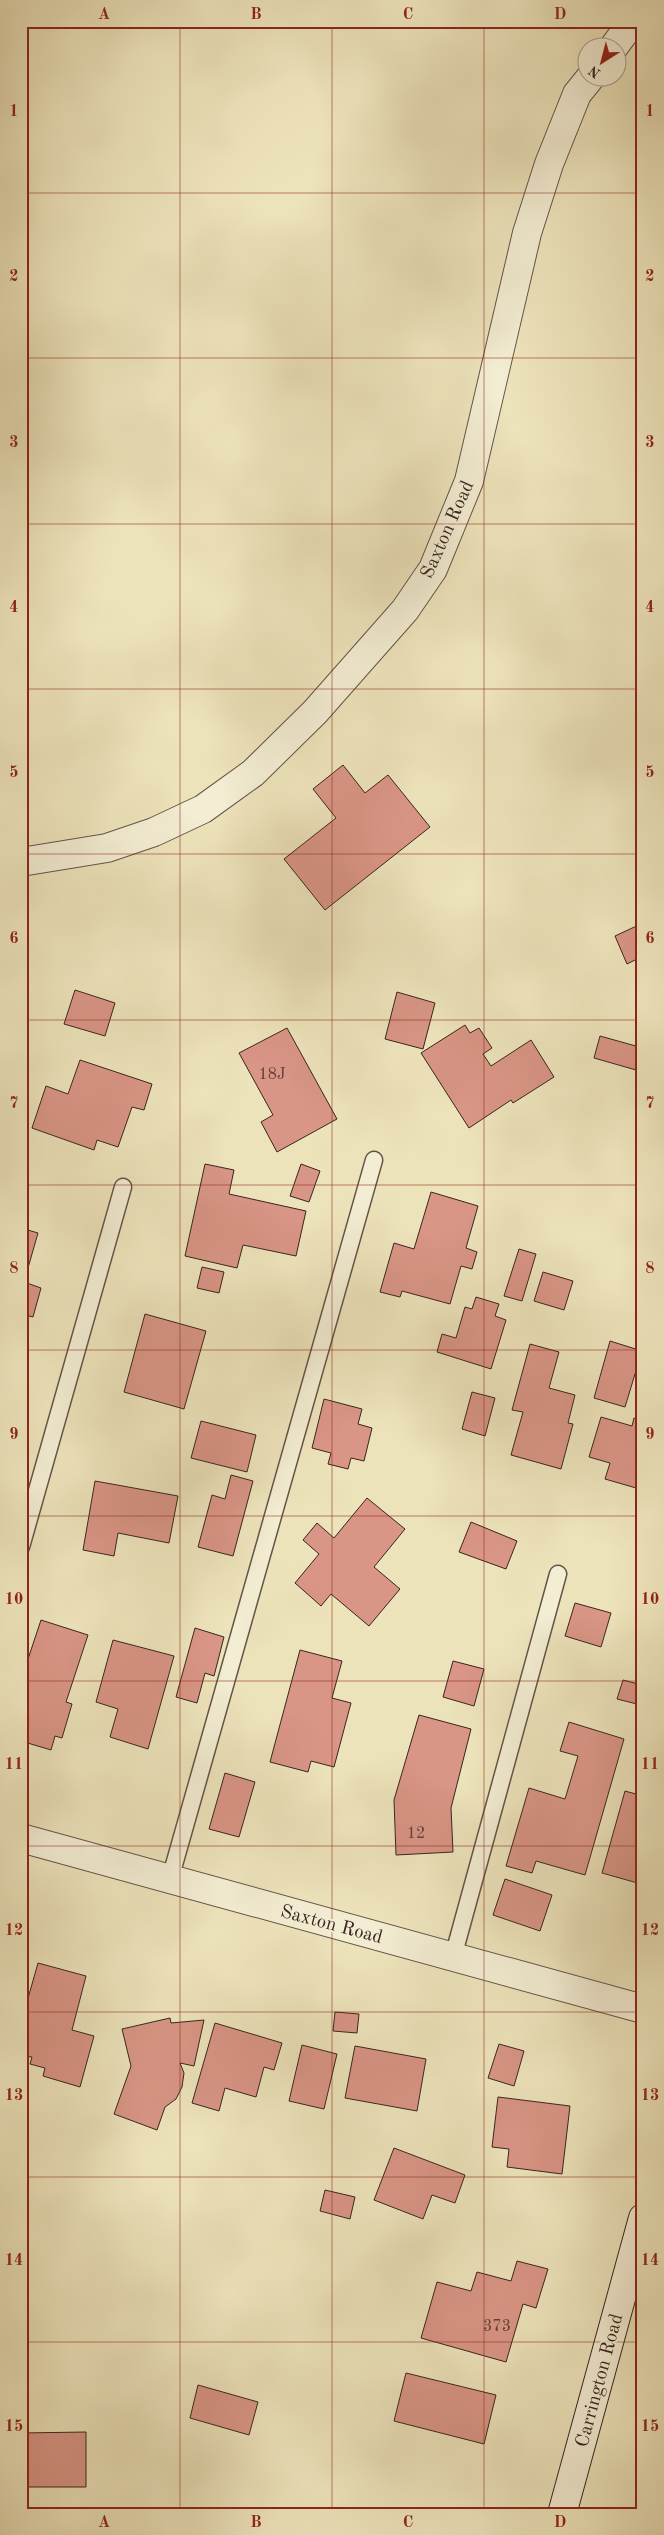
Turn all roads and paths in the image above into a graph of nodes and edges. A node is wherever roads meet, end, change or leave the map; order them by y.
1 (633, 21) edge
2 (620, 38) edge
3 (582, 88) edge
4 (21, 862) edge
5 (374, 1160) dead end
6 (123, 1187) dead end
7 (21, 1547) edge
8 (558, 1574) dead end
9 (21, 1838) edge
10 (170, 1879) junction
11 (453, 1957) junction
12 (643, 2009) edge
13 (643, 2218) edge
14 (562, 2514) edge

1 - 2 street
3 - 4 street, Saxton Road
5 - 10 lane
6 - 7 lane
8 - 11 lane
9 - 10 street, Saxton Road
10 - 11 street, Saxton Road
11 - 12 street, Saxton Road
13 - 14 street, Carrington Road

